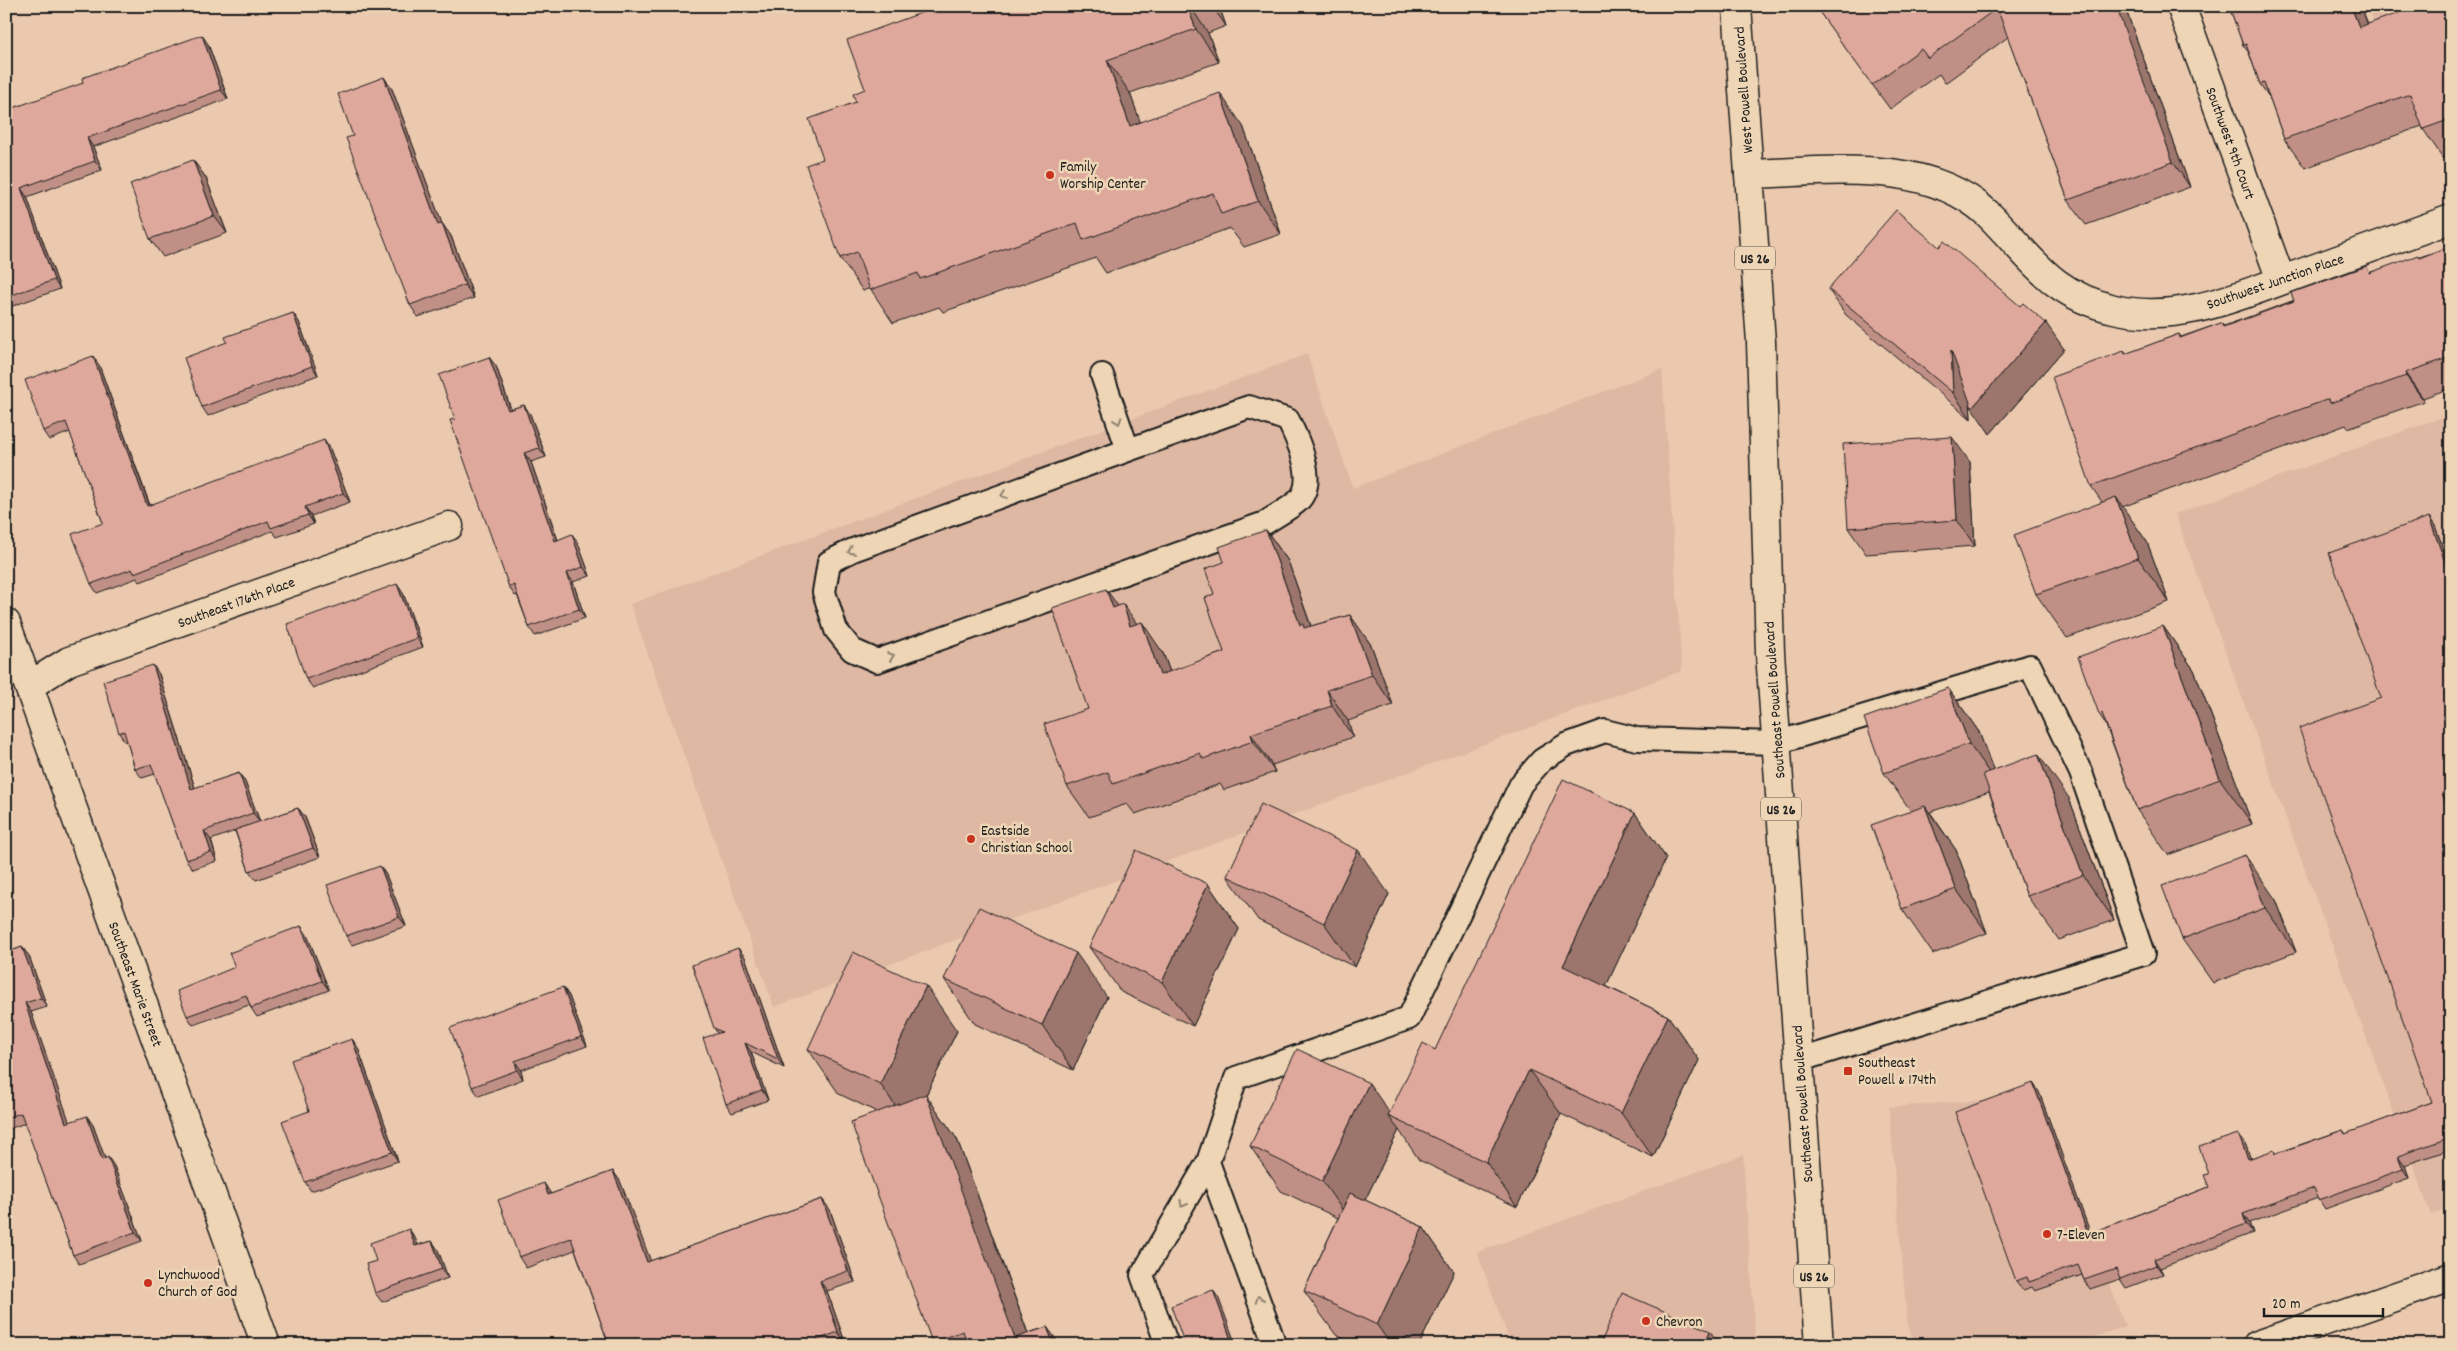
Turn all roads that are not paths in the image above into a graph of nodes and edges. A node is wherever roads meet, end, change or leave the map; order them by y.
1 (1737, 6) edge
2 (2180, 6) edge
3 (1749, 174) junction
4 (2451, 219) edge
5 (2281, 280) junction
6 (1102, 375) dead end
7 (1128, 450) junction
8 (449, 526) dead end
9 (6, 623) edge
10 (29, 686) junction
11 (1776, 742) junction
12 (1800, 1060) junction
13 (1208, 1162) junction
14 (2451, 1277) edge
15 (266, 1345) edge
16 (1167, 1345) edge
17 (1276, 1345) edge
18 (1819, 1345) edge
19 (2257, 1345) edge

1 - 3 street, West Powell Boulevard / US 26
2 - 5 street, Southwest 9th Court
3 - 5 street, Southwest Junction Place
3 - 11 street, Southeast Powell Boulevard / US 26
4 - 5 street, Southwest Junction Place
6 -> 7 lane
7 -> 7 lane
8 - 10 street, Southeast 176th Place
9 - 10 street, Southeast Marie Street
10 - 15 street, Southeast Marie Street
11 - 12 street, Southeast Powell Boulevard / US 26
11 - 12 lane
11 - 13 lane
12 - 18 street, Southeast Powell Boulevard / US 26
13 -> 16 lane
17 -> 13 lane
14 - 19 street

